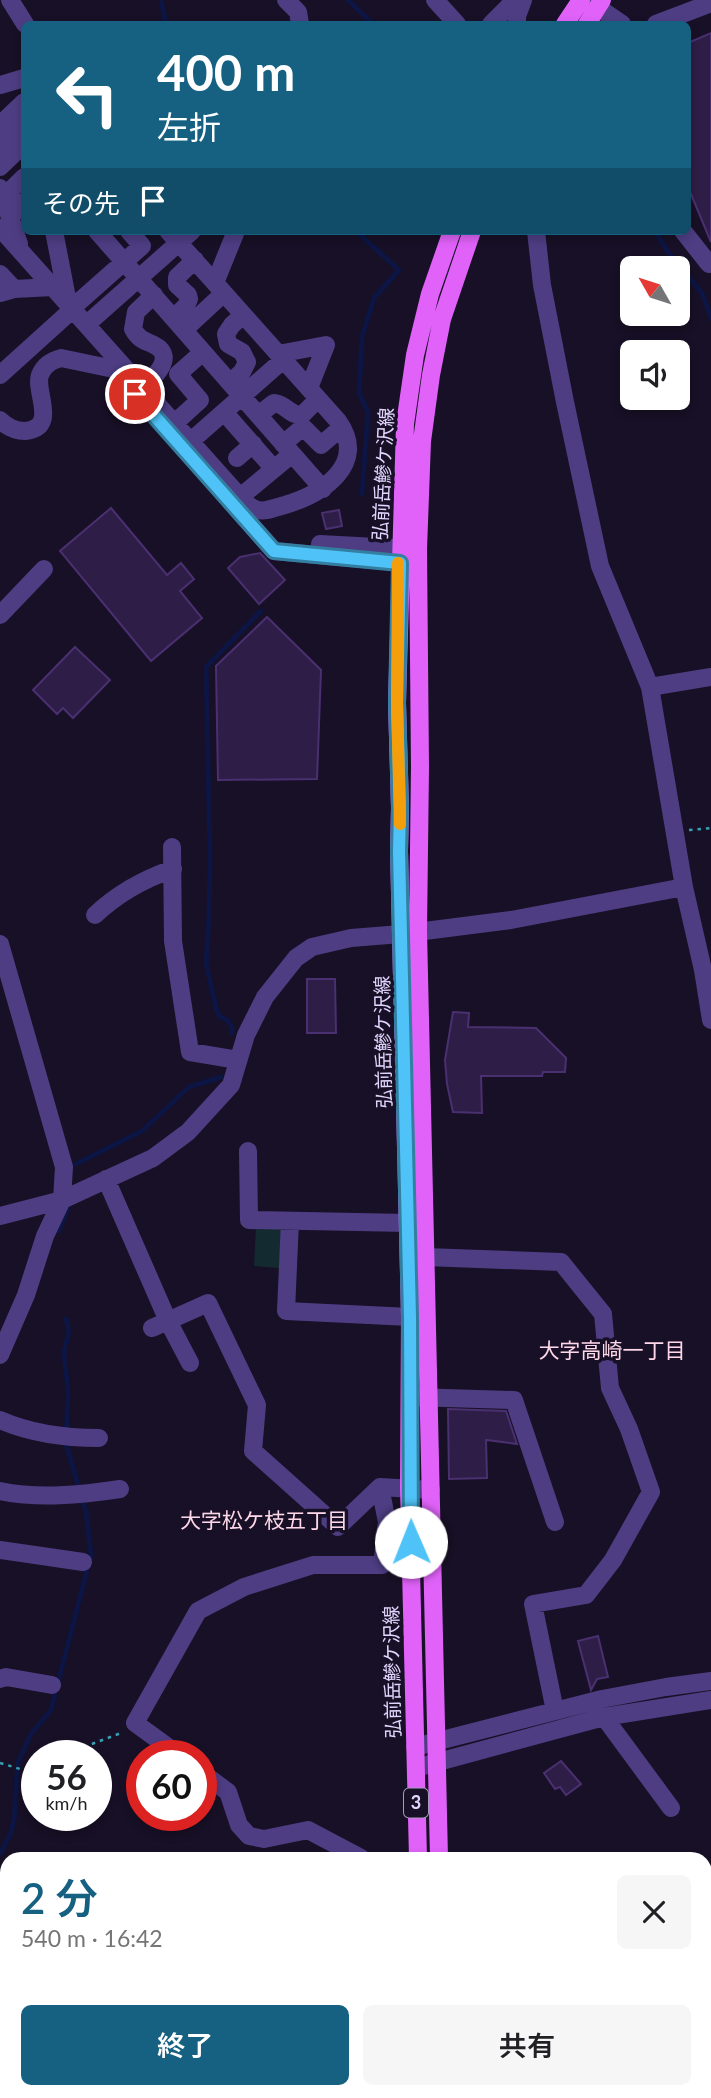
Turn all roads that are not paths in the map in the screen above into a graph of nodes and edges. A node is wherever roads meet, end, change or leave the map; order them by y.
1 (10, 0) edge
2 (286, 0) edge
3 (435, 0) edge
4 (580, 0) edge
5 (596, 3) edge
6 (711, 3) edge
7 (514, 10) edge
8 (23, 21) edge
9 (300, 21) edge
10 (454, 21) edge
11 (496, 21) edge
12 (567, 21) edge
13 (588, 21) edge
14 (618, 21) edge
15 (664, 21) edge
16 (21, 79) edge
17 (0, 85) edge
18 (21, 105) edge
19 (0, 125) edge
20 (21, 125) edge
21 (0, 146) edge
22 (21, 147) edge
23 (0, 167) edge
24 (21, 172) edge
25 (2, 193) edge
26 (21, 205) edge
27 (5, 222) edge
28 (55, 235) edge
29 (101, 235) edge
30 (132, 235) edge
31 (183, 235) edge
32 (184, 235) edge
33 (235, 235) edge
34 (457, 235) edge
35 (536, 235) edge
36 (685, 235) edge
37 (195, 260) junction
38 (125, 262) junction
39 (709, 264) dead end
40 (0, 274) edge
41 (139, 278) junction
42 (53, 287) junction
43 (219, 288) junction
44 (7, 291) edge
45 (153, 295) junction
46 (71, 307) junction
47 (243, 315) junction
48 (87, 324) junction
49 (178, 324) junction
50 (203, 352) junction
51 (281, 357) junction
52 (128, 372) junction
53 (0, 376) edge
54 (143, 387) junction
55 (236, 390) junction
56 (313, 393) junction
57 (224, 412) junction
58 (258, 415) junction
59 (0, 420) edge
60 (171, 426) junction
61 (342, 426) junction
62 (187, 444) junction
63 (253, 444) junction
64 (287, 449) junction
65 (237, 458) dead end
66 (274, 468) junction
67 (323, 489) junction
68 (236, 501) junction
69 (409, 556) junction
70 (44, 569) dead end
71 (0, 615) edge
72 (711, 677) edge
73 (650, 687) junction
74 (172, 847) dead end
75 (173, 869) junction
76 (684, 887) junction
77 (95, 915) dead end
78 (409, 933) junction
79 (1, 950) edge
80 (711, 1020) edge
81 (238, 1060) junction
82 (248, 1151) dead end
83 (106, 1179) junction
84 (62, 1200) junction
85 (0, 1216) edge
86 (290, 1221) junction
87 (408, 1223) junction
88 (425, 1257) junction
89 (410, 1317) junction
90 (160, 1324) junction
91 (0, 1355) edge
92 (190, 1363) dead end
93 (410, 1397) junction
94 (428, 1397) junction
95 (0, 1420) edge
96 (99, 1438) dead end
97 (380, 1487) junction
98 (409, 1487) junction
99 (120, 1489) dead end
100 (431, 1490) junction
101 (0, 1491) edge
102 (555, 1522) dead end
103 (0, 1550) edge
104 (83, 1562) dead end
105 (0, 1679) edge
106 (711, 1681) edge
107 (52, 1685) dead end
108 (711, 1700) edge
109 (555, 1711) junction
110 (604, 1717) junction
111 (158, 1740) edge
112 (438, 1742) junction
113 (415, 1747) junction
114 (438, 1762) junction
115 (416, 1768) junction
116 (217, 1784) edge
117 (671, 1808) dead end
118 (350, 1852) edge
119 (418, 1852) edge
120 (439, 1852) edge

1 - 8 street
2 - 9 street
3 - 10 street
4 - 12 main road
5 - 13 main road
5 - 14 street
6 - 15 street
7 - 11 street
16 - 17 street
18 - 19 street
20 - 21 street
22 - 23 street
24 - 25 street
25 - 27 street
26 - 27 street
27 - 42 street
28 - 46 street
29 - 38 street
30 - 38 street
31 - 41 street
32 - 37 street
33 - 43 street
34 - 69 main road, 弘前岳鰺ケ沢線 / 3
35 - 73 street
36 - 39 street
37 - 43 street
37 - 49 street
38 - 41 street
38 - 46 street
40 - 44 street
41 - 45 street
41 - 48 street
42 - 44 street
42 - 46 street
43 - 47 street
43 - 49 street
45 - 49 street
45 - 54 street
46 - 48 street
46 - 53 street
47 - 51 street
47 - 55 street
48 - 52 street
49 - 50 street
50 - 55 street
50 - 60 street
51 - 55 street
51 - 56 street
51 - 56 street
52 - 54 street
52 - 59 street
54 - 60 street
55 - 57 street
55 - 58 street
56 - 58 street
56 - 61 street
57 - 62 street
57 - 63 street
58 - 64 street
60 - 62 street
61 - 64 street
61 - 67 street
62 - 68 street
63 - 65 street
63 - 66 street
64 - 66 street
64 - 67 street
66 - 68 street
67 - 68 street
68 - 69 street
69 - 78 main road, 弘前岳鰺ケ沢線 / 3
70 - 71 street
72 - 73 street
73 - 76 street
74 - 75 street
75 - 77 street
75 - 81 street
76 - 78 street
76 - 80 street
78 - 81 street
78 - 87 main road, 弘前岳鰺ケ沢線 / 3
78 - 88 main road, 3
79 - 84 street
81 - 83 street
82 - 86 street
83 - 84 street
83 - 90 street
84 - 85 street
84 - 91 street
86 - 87 street
86 - 89 street
87 - 89 main road, 弘前岳鰺ケ沢線 / 3
88 - 94 main road, 3
88 - 109 street
89 - 93 main road, 弘前岳鰺ケ沢線 / 3
90 - 92 street
90 - 97 street
93 - 94 street
93 - 98 main road, 弘前岳鰺ケ沢線 / 3
94 - 100 main road, 3
94 - 102 street
95 - 96 street
97 - 98 street
97 - 111 street
98 - 100 street
98 - 113 main road, 弘前岳鰺ケ沢線 / 3
99 - 101 street
100 - 112 main road, 3
103 - 104 street
105 - 107 street
106 - 109 street
108 - 110 street
109 - 112 street
110 - 114 street
110 - 117 street
112 - 113 street
112 - 114 main road, 3
113 - 115 main road, 弘前岳鰺ケ沢線 / 3
114 - 115 street
114 - 120 main road, 3
115 - 119 main road, 弘前岳鰺ケ沢線 / 3
116 - 118 street

